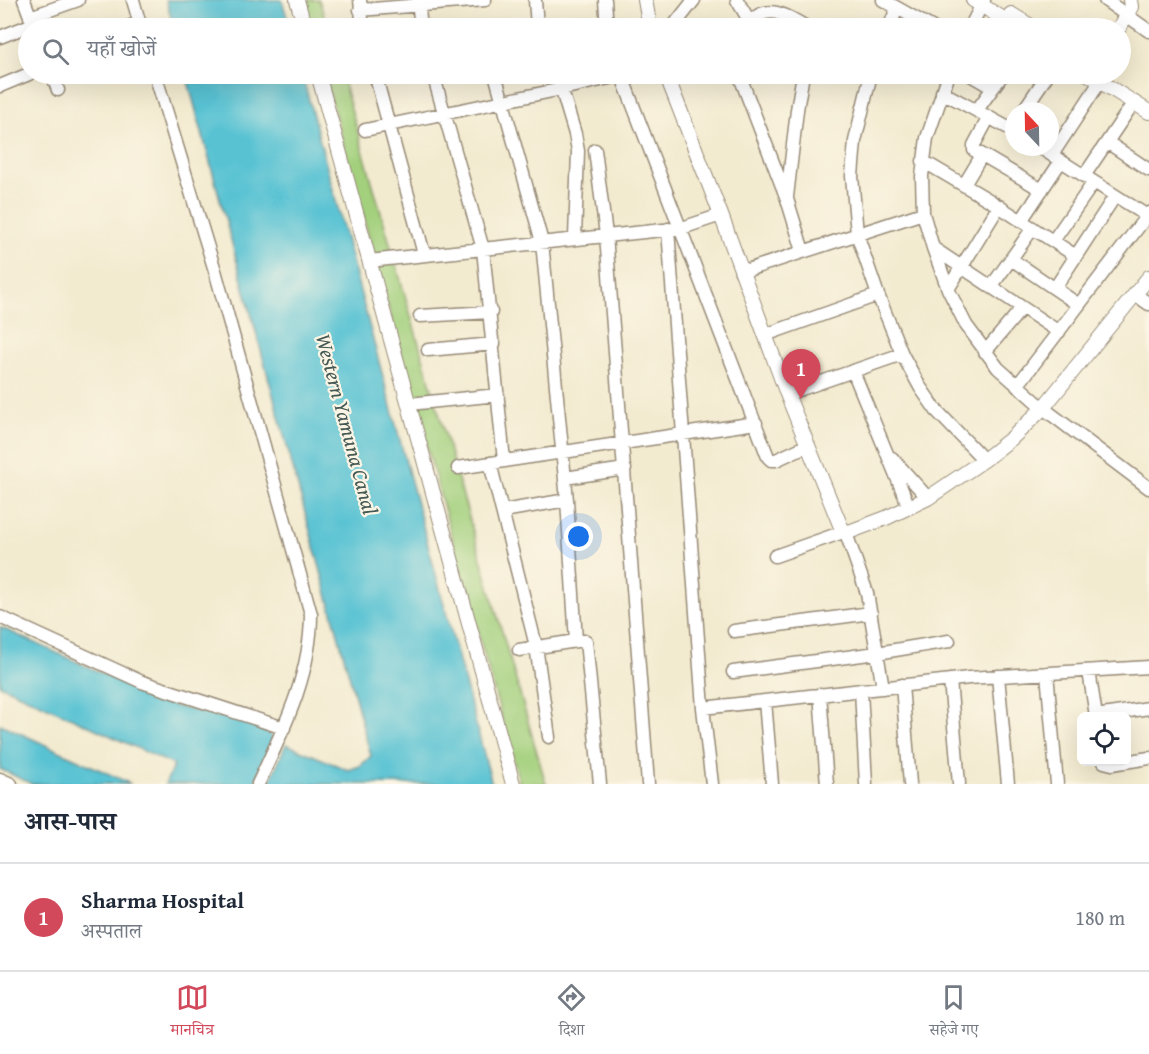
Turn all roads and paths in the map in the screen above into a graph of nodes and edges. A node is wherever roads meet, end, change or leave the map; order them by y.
1 (24, 0) edge
2 (78, 0) edge
3 (133, 0) edge
4 (297, 0) edge
5 (485, 0) edge
6 (535, 0) edge
7 (605, 0) edge
8 (645, 0) edge
9 (694, 0) edge
10 (736, 0) edge
11 (883, 0) edge
12 (1105, 0) edge
13 (1131, 0) edge
14 (982, 1) edge
15 (418, 2) edge
16 (360, 5) edge
17 (897, 8) junction
18 (1127, 16) junction
19 (31, 18) edge
20 (43, 18) edge
21 (138, 18) edge
22 (302, 18) edge
23 (420, 18) edge
24 (536, 18) edge
25 (606, 18) edge
26 (648, 18) edge
27 (680, 18) edge
28 (745, 18) edge
29 (756, 18) edge
30 (791, 18) edge
31 (893, 18) edge
32 (915, 18) edge
33 (974, 18) edge
34 (1005, 18) edge
35 (1015, 18) edge
36 (1130, 18) edge
37 (1131, 19) edge
38 (18, 29) edge
39 (1149, 32) edge
40 (0, 37) edge
41 (18, 78) edge
42 (56, 84) edge
43 (158, 84) edge
44 (321, 84) edge
45 (378, 84) edge
46 (437, 84) edge
47 (498, 84) edge
48 (560, 84) edge
49 (582, 84) edge
50 (627, 84) edge
51 (670, 84) edge
52 (742, 84) edge
53 (801, 84) edge
54 (869, 84) edge
55 (945, 84) edge
56 (986, 84) edge
57 (996, 84) edge
58 (1041, 84) edge
59 (1092, 84) edge
60 (1109, 84) edge
61 (1114, 84) edge
62 (0, 86) edge
63 (993, 88) junction
64 (562, 89) junction
65 (58, 90) dead end
66 (942, 92) junction
67 (502, 100) junction
68 (1149, 101) edge
69 (1029, 102) edge
70 (1134, 102) junction
71 (977, 111) junction
72 (1149, 112) edge
73 (444, 113) junction
74 (989, 117) junction
75 (1005, 124) edge
76 (388, 125) junction
77 (365, 130) dead end
78 (1107, 142) junction
79 (595, 150) dead end
80 (982, 155) junction
81 (1053, 156) edge
82 (1056, 158) junction
83 (923, 161) junction
84 (1149, 170) edge
85 (1089, 179) junction
86 (964, 185) junction
87 (1042, 190) junction
88 (1115, 196) junction
89 (787, 199) junction
90 (999, 206) junction
91 (923, 213) junction
92 (721, 215) junction
93 (1148, 216) edge
94 (1021, 221) junction
95 (682, 228) junction
96 (1033, 228) junction
97 (668, 229) junction
98 (857, 234) junction
99 (606, 235) junction
100 (575, 238) junction
101 (1053, 241) junction
102 (542, 242) junction
103 (933, 248) junction
104 (483, 249) junction
105 (803, 251) junction
106 (424, 254) junction
107 (1076, 256) junction
108 (1011, 259) junction
109 (369, 261) junction
110 (962, 268) junction
111 (741, 272) junction
112 (1149, 278) edge
113 (991, 287) junction
114 (1055, 288) junction
115 (948, 289) junction
116 (878, 295) junction
117 (1136, 295) junction
118 (1149, 304) edge
119 (1079, 305) junction
120 (1022, 308) junction
121 (491, 312) junction
122 (420, 316) dead end
123 (1059, 332) junction
124 (765, 335) junction
125 (494, 344) junction
126 (428, 351) dead end
127 (985, 352) junction
128 (902, 354) junction
129 (853, 371) junction
130 (1017, 386) junction
131 (787, 394) junction
132 (498, 395) junction
133 (409, 404) junction
134 (1043, 408) junction
135 (756, 423) junction
136 (682, 434) junction
137 (623, 442) junction
138 (808, 445) junction
139 (885, 450) junction
140 (563, 452) junction
141 (984, 460) junction
142 (504, 461) junction
143 (490, 463) junction
144 (458, 468) dead end
145 (625, 470) junction
146 (565, 478) junction
147 (1149, 488) edge
148 (928, 498) junction
149 (567, 500) junction
150 (909, 507) junction
151 (503, 511) junction
152 (844, 532) junction
153 (776, 556) dead end
154 (871, 613) junction
155 (0, 617) edge
156 (734, 632) dead end
157 (576, 640) junction
158 (949, 641) dead end
159 (536, 646) junction
160 (519, 650) dead end
161 (877, 653) junction
162 (1149, 667) edge
163 (1089, 671) junction
164 (732, 672) dead end
165 (1047, 673) junction
166 (998, 676) junction
167 (950, 680) junction
168 (902, 685) junction
169 (883, 688) junction
170 (861, 690) junction
171 (820, 694) junction
172 (765, 701) junction
173 (703, 708) junction
174 (1149, 708) edge
175 (1095, 712) edge
176 (1122, 712) edge
177 (281, 733) junction
178 (549, 736) dead end
179 (1149, 758) edge
180 (1131, 761) edge
181 (0, 779) edge
182 (10, 784) edge
183 (258, 784) edge
184 (513, 784) edge
185 (600, 784) edge
186 (648, 784) edge
187 (712, 784) edge
188 (772, 784) edge
189 (827, 784) edge
190 (866, 784) edge
191 (910, 784) edge
192 (958, 784) edge
193 (1008, 784) edge
194 (1057, 784) edge

1 - 19 street
2 - 20 street
3 - 21 street
4 - 22 street
5 - 15 street
6 - 24 street
7 - 25 street
8 - 26 street
9 - 27 street
10 - 28 street
11 - 17 street
12 - 18 street
13 - 18 street
14 - 33 street
14 - 34 street
14 - 35 street
15 - 16 street
15 - 23 street
17 - 31 street
17 - 32 street
18 - 36 street
29 - 30 street
37 - 39 street
38 - 40 street
41 - 62 street
42 - 65 street
43 - 177 street
44 - 109 street
45 - 76 street
46 - 73 street
47 - 67 street
48 - 64 street
49 - 64 street
50 - 95 street
51 - 92 street
52 - 89 street
53 - 89 street
54 - 98 street
55 - 66 street
56 - 63 street
57 - 63 street
58 - 69 street
59 - 82 street
60 - 70 street
61 - 68 street
63 - 71 street
64 - 67 street
64 - 100 street
66 - 71 street
66 - 83 street
67 - 73 street
67 - 102 street
70 - 72 street
70 - 78 street
71 - 74 street
73 - 76 street
73 - 104 street
74 - 75 street
74 - 80 street
76 - 77 street
76 - 106 street
78 - 84 street
78 - 85 street
79 - 99 street
80 - 86 street
80 - 87 street
81 - 82 street
82 - 85 street
82 - 87 street
83 - 86 street
83 - 91 street
85 - 88 street
85 - 101 street
86 - 90 street
87 - 94 street
88 - 93 street
88 - 107 street
89 - 105 street
90 - 94 street
90 - 110 street
91 - 98 street
91 - 103 street
92 - 95 street
92 - 111 street
93 - 119 street
94 - 96 street
95 - 97 street
95 - 135 street
96 - 101 street
96 - 108 street
97 - 99 street
97 - 136 street
98 - 105 street
98 - 116 street
99 - 100 street
99 - 137 street
100 - 102 street
101 - 107 street
102 - 104 street
102 - 140 street
103 - 110 street
103 - 115 street
104 - 106 street
104 - 121 street
105 - 111 street
106 - 109 street
107 - 114 street
108 - 113 street
108 - 114 street
109 - 133 street
110 - 113 street
110 - 115 street
111 - 124 street
112 - 117 street
113 - 120 street
114 - 119 street
115 - 127 street
116 - 124 street
116 - 128 street
117 - 118 street
117 - 134 street
119 - 123 street
120 - 123 street
120 - 127 street
121 - 122 street
121 - 125 street
123 - 130 street
124 - 131 street
125 - 126 street
125 - 132 street
127 - 130 street
128 - 129 street
128 - 141 street
129 - 131 street
129 - 139 street
130 - 134 street
131 - 138 street
132 - 133 street
132 - 142 street
133 - 184 street
134 - 141 street
134 - 147 street
135 - 136 street
135 - 138 street
136 - 137 street
136 - 173 street
137 - 140 street
137 - 145 street
138 - 152 street
139 - 148 street
139 - 150 street
140 - 142 street
140 - 146 street
141 - 148 street
142 - 143 street
143 - 144 street
143 - 151 street
145 - 146 street
145 - 186 street
146 - 149 street
148 - 150 street
149 - 151 street
149 - 157 street
150 - 152 street
151 - 159 street
152 - 153 street
152 - 154 street
154 - 156 street
154 - 161 street
155 - 177 street
157 - 159 street
157 - 185 street
158 - 161 street
159 - 160 street
159 - 178 street
161 - 164 street
161 - 169 street
162 - 163 street
163 - 165 street
163 - 175 street
165 - 166 street
165 - 194 street
166 - 167 street
166 - 193 street
167 - 168 street
167 - 192 street
168 - 169 street
168 - 191 street
169 - 170 street
170 - 171 street
170 - 190 street
171 - 172 street
171 - 189 street
172 - 173 street
172 - 188 street
173 - 187 street
174 - 176 street
177 - 183 street
179 - 180 street
181 - 182 street

